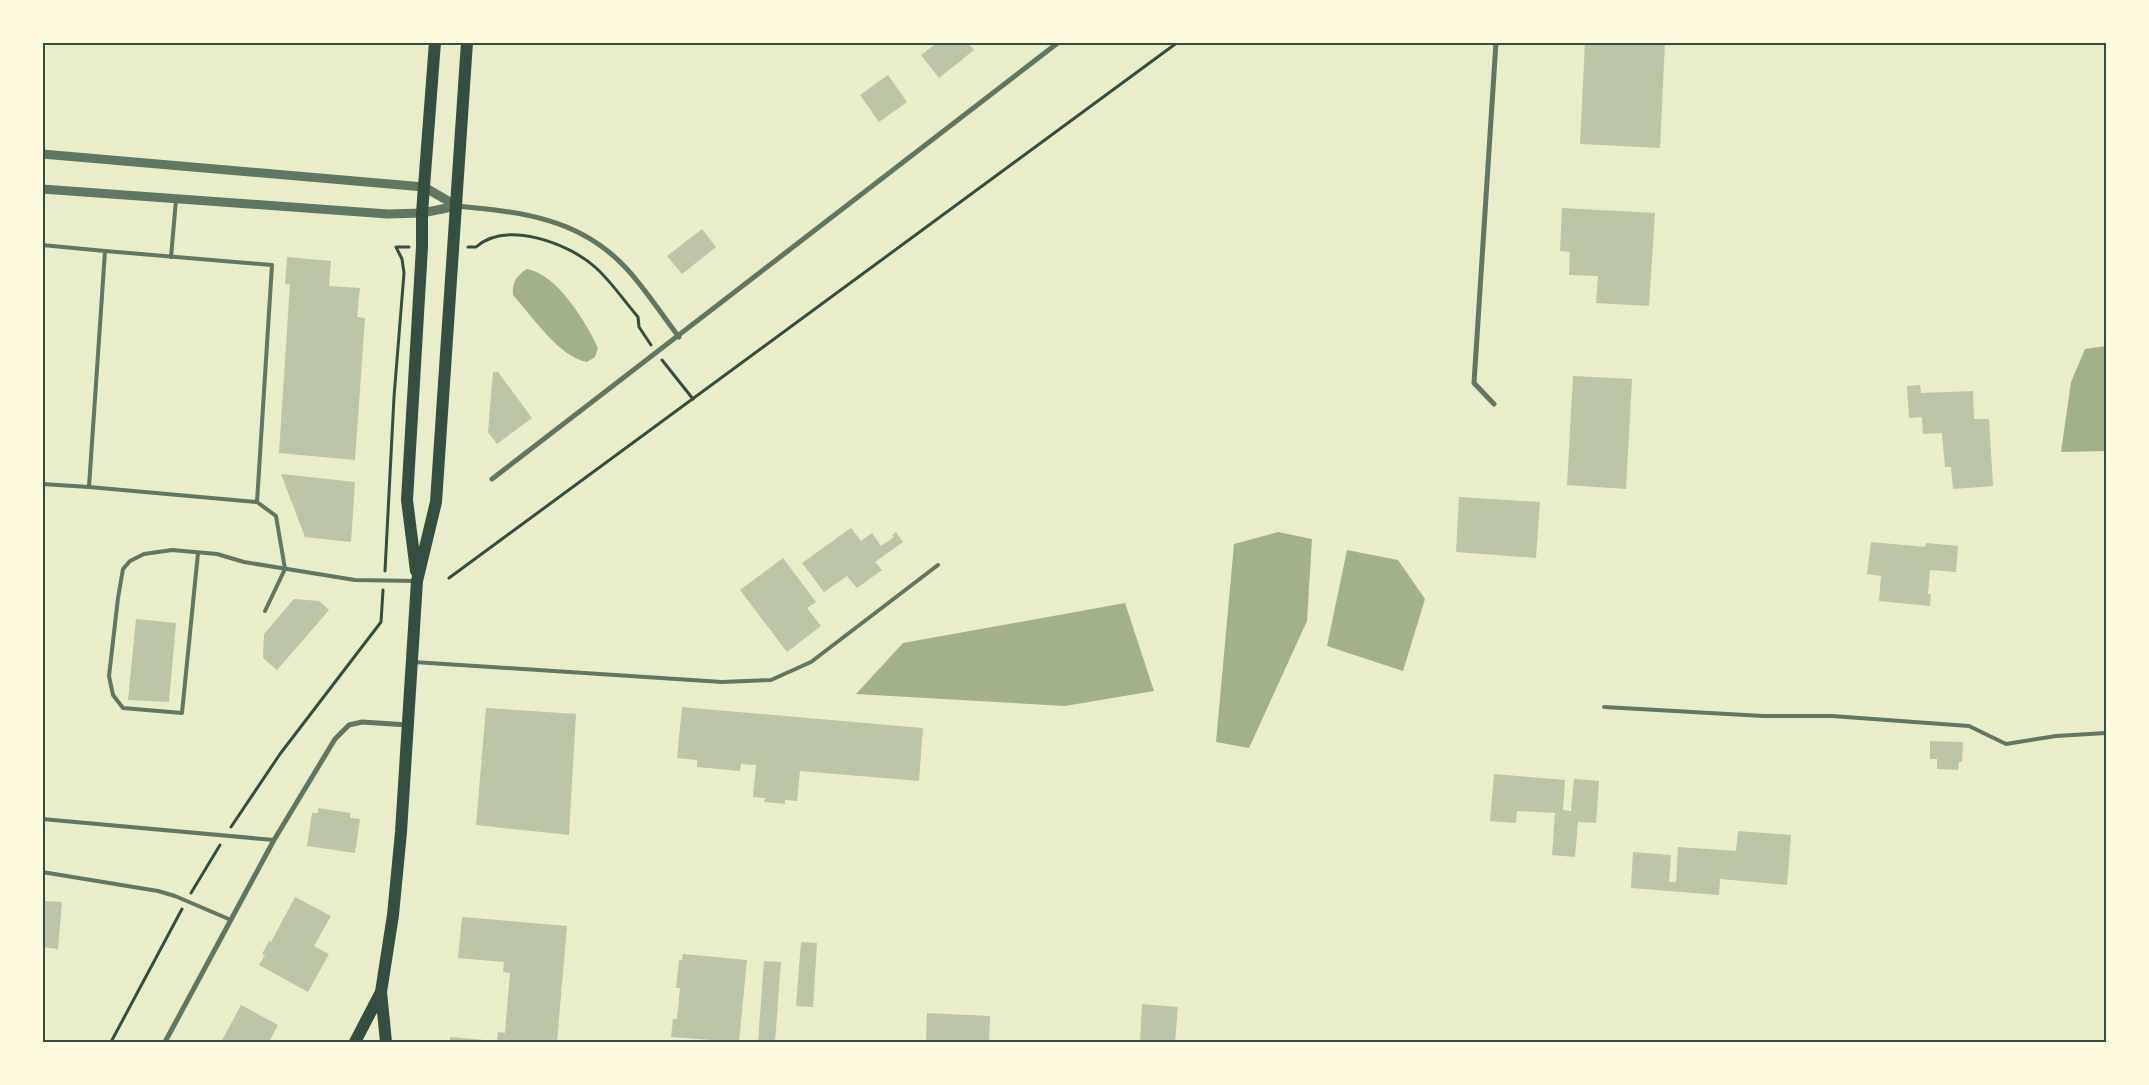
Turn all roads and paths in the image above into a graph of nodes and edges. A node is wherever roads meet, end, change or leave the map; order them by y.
1 (435, 42) edge
2 (467, 42) edge
3 (1058, 42) edge
4 (1178, 42) edge
5 (1496, 42) edge
6 (42, 154) edge
7 (424, 187) junction
8 (42, 189) edge
9 (176, 200) junction
10 (456, 206) junction
11 (422, 212) junction
12 (42, 245) edge
13 (396, 247) dead end
14 (476, 247) dead end
15 (105, 251) junction
16 (171, 257) junction
17 (678, 337) junction
18 (648, 340) dead end
19 (661, 358) dead end
20 (693, 399) junction
21 (1494, 404) dead end
22 (492, 478) dead end
23 (42, 484) edge
24 (89, 487) junction
25 (257, 502) junction
26 (198, 553) junction
27 (938, 565) dead end
28 (385, 566) dead end
29 (285, 569) junction
30 (449, 578) dead end
31 (417, 581) junction
32 (383, 592) dead end
33 (265, 611) dead end
34 (381, 622) dead end
35 (412, 662) junction
36 (1604, 707) dead end
37 (408, 725) junction
38 (2106, 733) edge
39 (42, 819) edge
40 (274, 840) junction
41 (42, 872) edge
42 (231, 920) junction
43 (381, 992) junction
44 (165, 1042) edge
45 (356, 1042) edge
46 (386, 1042) edge

1 - 7 main road
2 - 10 main road
3 - 17 street
4 - 20 path
5 - 21 street
6 - 7 street
7 - 10 street
7 - 11 main road
8 - 9 street
9 - 11 street
9 - 16 lane
10 - 11 street
10 - 17 street
10 - 31 main road
11 - 31 main road
12 - 15 lane
13 - 28 path
14 - 18 path
15 - 16 lane
15 - 24 lane
16 - 25 lane
17 - 22 street
19 - 20 path
20 - 30 path
23 - 24 lane
24 - 25 lane
25 - 29 lane
26 - 26 lane
26 - 29 lane
27 - 35 lane
29 - 31 lane
29 - 33 lane
31 - 35 main road
32 - 34 path
35 - 37 main road
36 - 38 lane
37 - 40 street
37 - 43 main road
39 - 40 lane
40 - 42 street
41 - 42 lane
42 - 44 street
43 - 45 main road
43 - 46 main road

